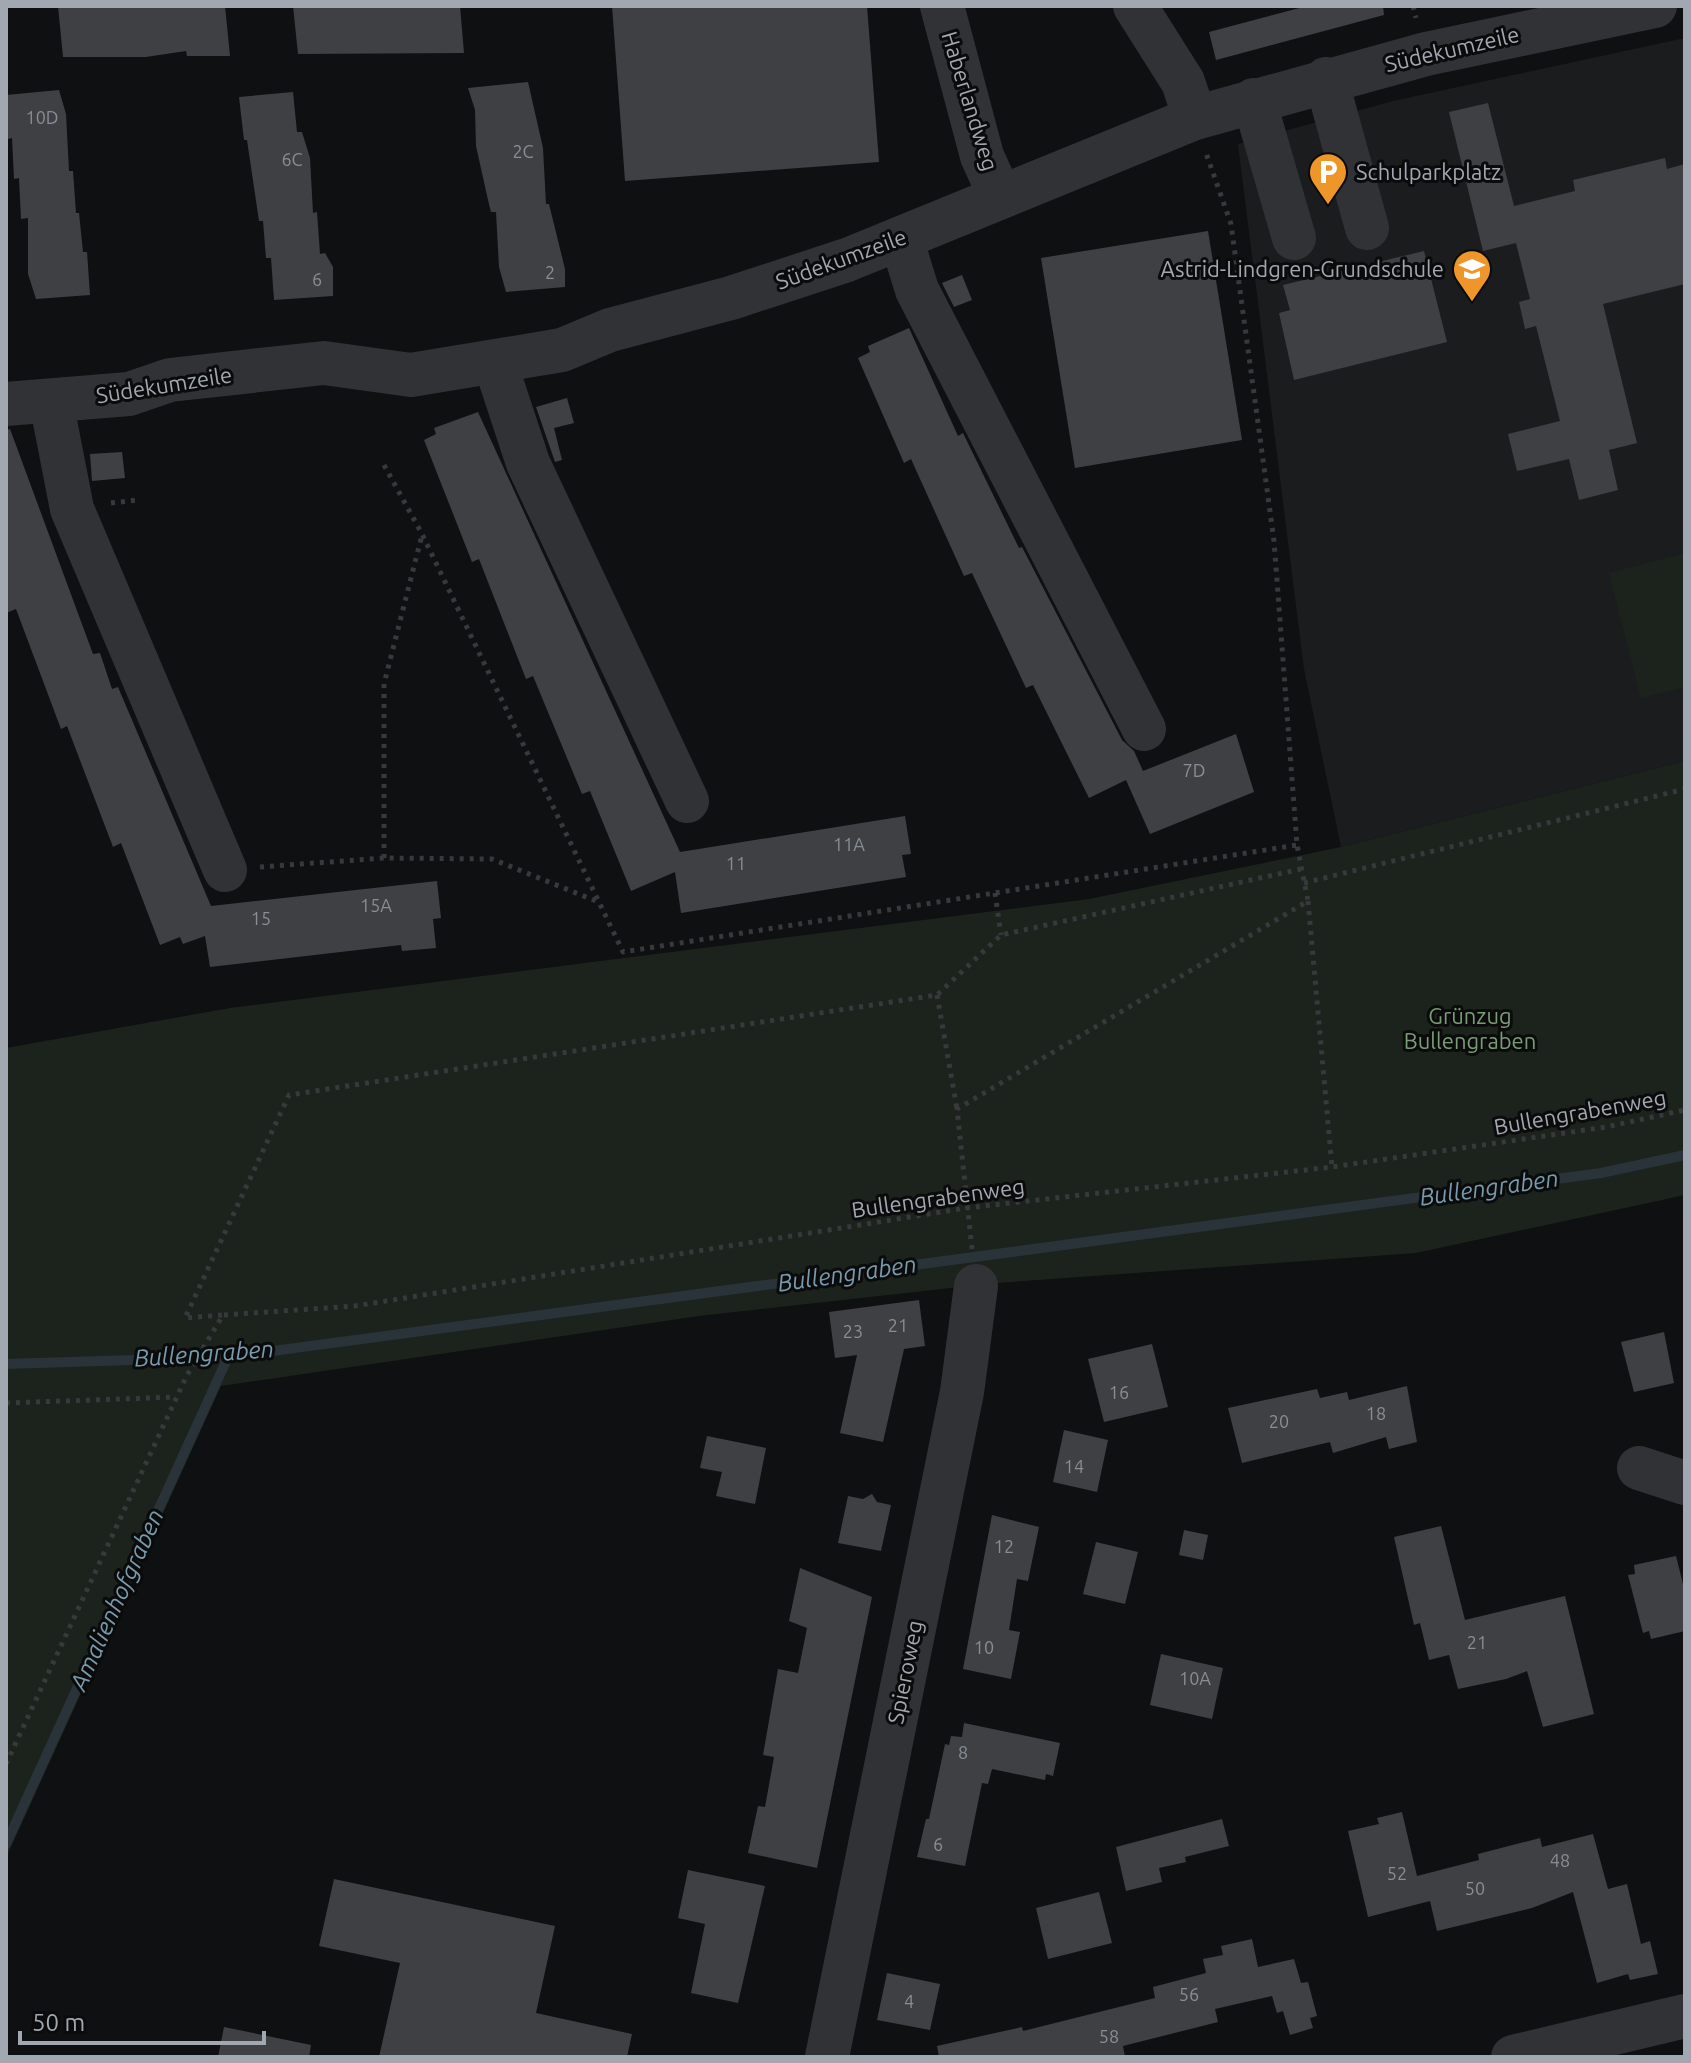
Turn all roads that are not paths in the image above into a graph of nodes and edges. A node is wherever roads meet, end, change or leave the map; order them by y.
1 (942, 6) edge
2 (1135, 6) edge
3 (1655, 6) edge
4 (1326, 79) junction
5 (1254, 100) junction
6 (1195, 118) junction
7 (1000, 196) junction
8 (1367, 228) dead end
9 (901, 238) junction
10 (1294, 238) dead end
11 (498, 361) junction
12 (51, 401) junction
13 (6, 404) edge
14 (1144, 729) dead end
15 (687, 801) dead end
16 (225, 870) road end
17 (976, 1286) dead end
18 (1639, 1468) dead end
19 (1685, 1483) edge
20 (1685, 2016) edge
21 (827, 2057) edge
22 (1513, 2057) edge

1 - 7 street, Haberlandweg
2 - 6 street
3 - 4 street, Südekumzeile
4 - 5 street, Südekumzeile
4 - 8 street
5 - 6 street, Südekumzeile
5 - 10 street
6 - 7 street, Südekumzeile
7 - 9 street, Südekumzeile
9 - 11 street, Südekumzeile
9 - 14 street
11 - 12 street, Südekumzeile
11 - 15 street
12 - 13 street, Südekumzeile
12 - 16 street
17 - 21 street, Spieroweg
18 - 19 street
20 - 22 street

